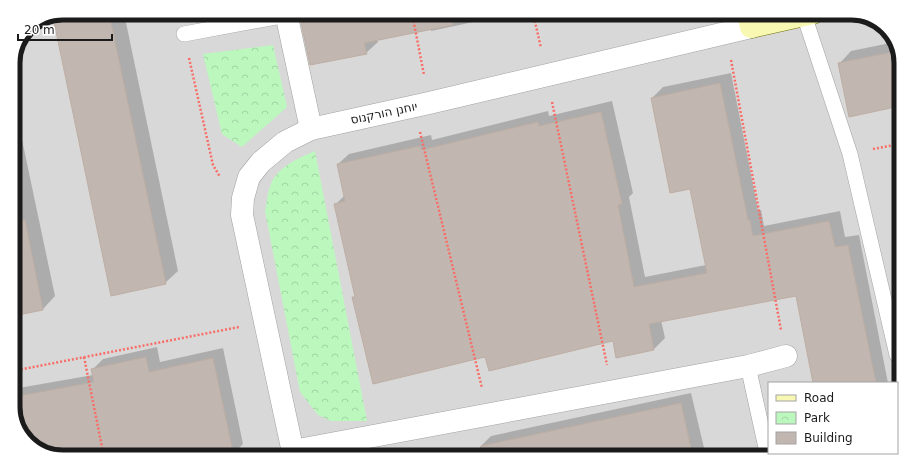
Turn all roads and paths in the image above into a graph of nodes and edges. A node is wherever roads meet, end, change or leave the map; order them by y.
1 (256, 20) edge
2 (288, 20) edge
3 (413, 20) edge
4 (534, 20) edge
5 (749, 20) edge
6 (811, 20) edge
7 (184, 34) joint
8 (726, 34) junction
9 (546, 76) junction
10 (422, 105) junction
11 (311, 129) junction
12 (221, 178) dead end
13 (265, 322) junction
14 (894, 342) edge
15 (786, 356) joint
16 (84, 357) junction
17 (748, 366) junction
18 (20, 370) edge
19 (613, 391) junction
20 (488, 414) junction
21 (103, 450) edge
22 (292, 450) edge
23 (312, 450) edge
24 (766, 450) edge

1 - 7 lane
2 - 11 street
3 - 10 path
4 - 9 path
5 - 8 street, יוחנן הורקנוס
6 - 14 lane
7 - 12 path
8 - 9 street, יוחנן הורקנוס
8 - 15 path
9 - 10 street, יוחנן הורקנוס
9 - 19 path
10 - 11 street, יוחנן הורקנוס
10 - 20 path
11 - 13 street, יוחנן הורקנוס
13 - 16 path
13 - 22 street, יוחנן הורקנוס
15 - 17 street
16 - 18 path
16 - 21 path
17 - 19 street
17 - 24 lane
19 - 20 street
20 - 23 street

